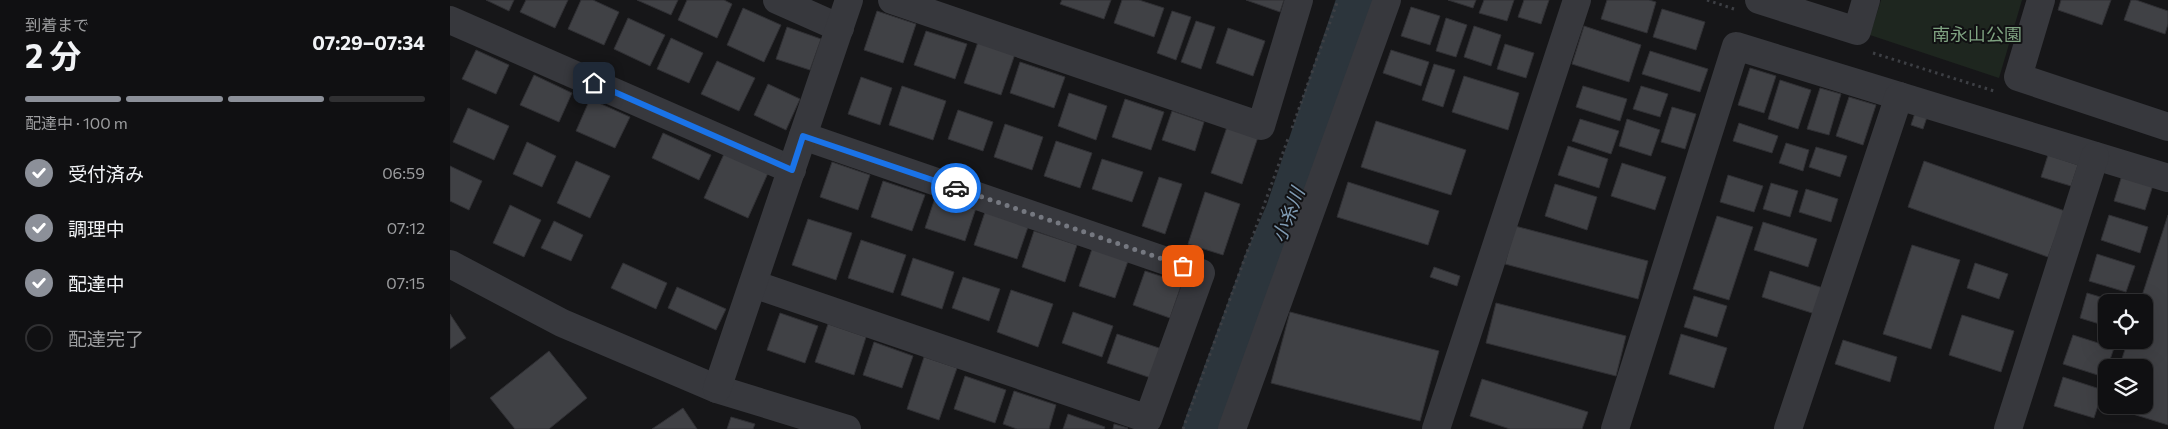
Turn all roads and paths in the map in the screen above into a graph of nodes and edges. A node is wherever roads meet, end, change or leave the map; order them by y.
1 (777, 0) edge
2 (849, 0) edge
3 (892, 0) edge
4 (1299, 0) edge
5 (1338, 0) edge
6 (1387, 0) edge
7 (1578, 0) edge
8 (1707, 0) edge
9 (1866, 0) edge
10 (2041, 0) edge
11 (1747, 4) edge
12 (450, 20) edge
13 (840, 28) junction
14 (1867, 51) dead end
15 (1999, 93) dead end
16 (1899, 96) junction
17 (2168, 126) edge
18 (803, 136) junction
19 (2095, 156) junction
20 (792, 170) junction
21 (2168, 178) edge
22 (450, 264) edge
23 (753, 284) junction
24 (717, 389) junction
25 (847, 429) edge
26 (1183, 429) edge
27 (1232, 429) edge
28 (1436, 429) edge
29 (1615, 429) edge
30 (1788, 429) edge
31 (2008, 429) edge

1 - 13 street
2 - 13 street
3 - 4 street
5 - 26 path
6 - 27 street
7 - 28 street
8 - 11 path
9 - 11 street
10 - 17 street
12 - 20 street
13 - 18 street
14 - 15 path
16 - 19 street
16 - 29 street
16 - 30 street
18 - 20 street
18 - 23 street
19 - 21 street
19 - 31 street
20 - 23 street
22 - 24 street
23 - 24 street
24 - 25 street

